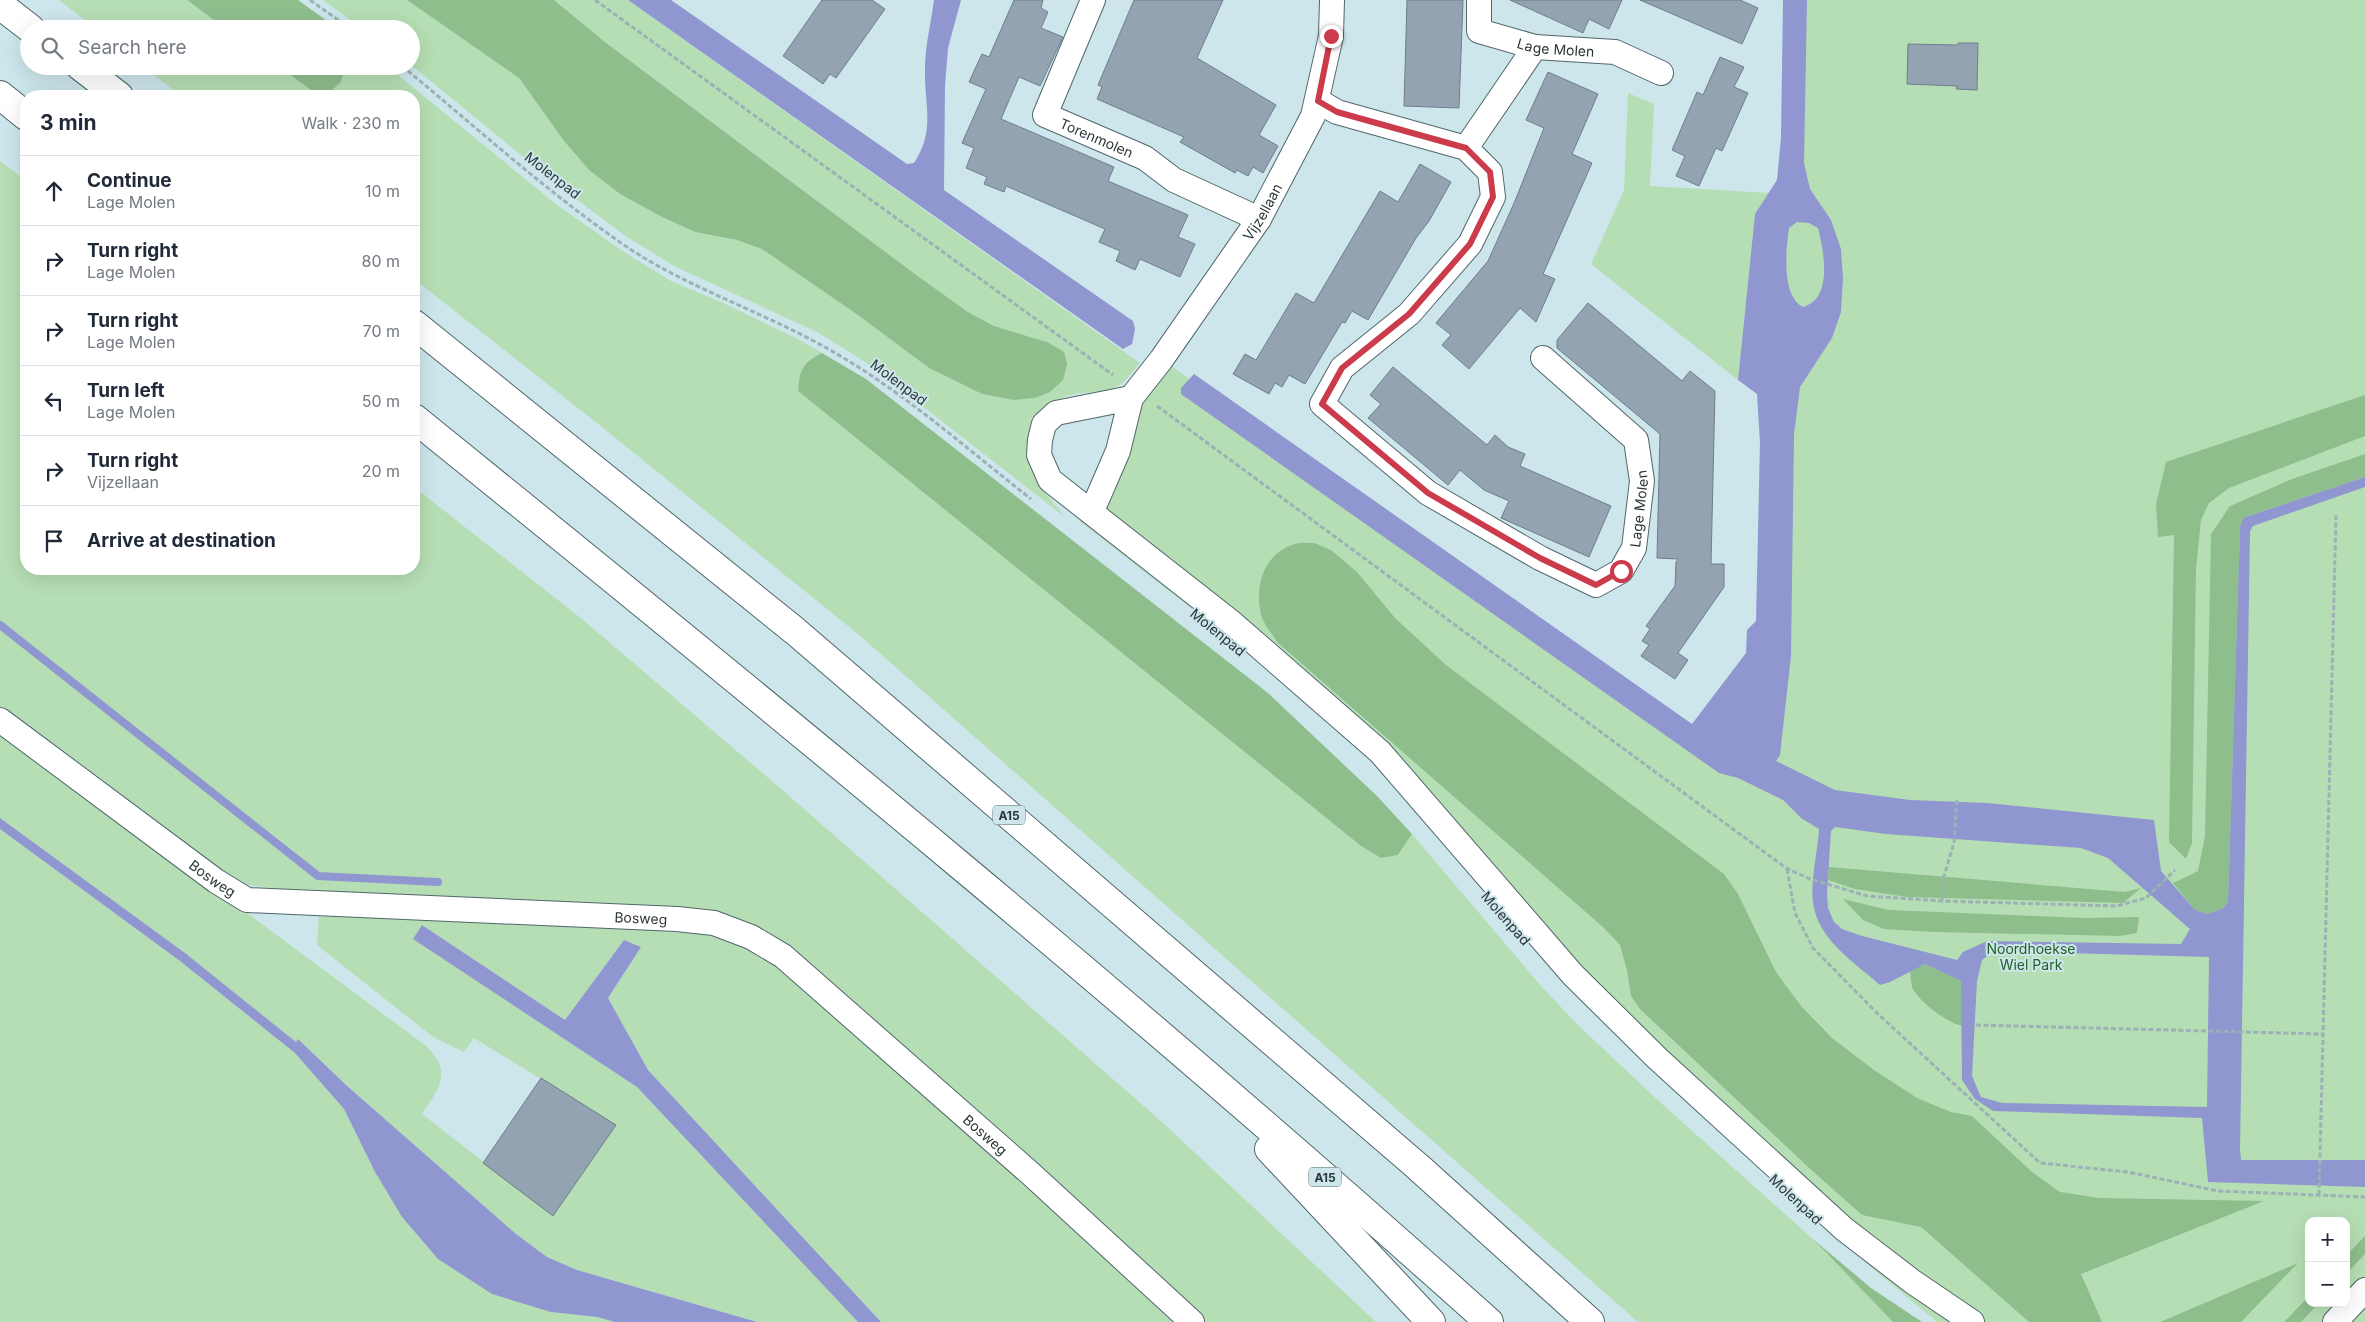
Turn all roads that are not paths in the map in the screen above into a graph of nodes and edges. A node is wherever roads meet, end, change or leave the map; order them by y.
1 (1093, 0) edge
2 (1332, 0) edge
3 (1479, 0) edge
4 (0, 5) edge
5 (20, 20) edge
6 (1535, 47) junction
7 (1661, 73) dead end
8 (92, 75) edge
9 (112, 90) edge
10 (0, 95) edge
11 (1318, 101) junction
12 (20, 111) edge
13 (1466, 148) junction
14 (1259, 219) junction
15 (420, 329) edge
16 (1543, 358) dead end
17 (1134, 395) junction
18 (420, 423) edge
19 (1092, 511) junction
20 (0, 720) edge
21 (1160, 1033) junction
22 (2365, 1290) edge
23 (1192, 1322) edge
24 (1431, 1322) edge
25 (1489, 1322) edge
26 (1590, 1322) edge
27 (1972, 1322) edge
28 (2335, 1322) edge

1 - 14 street, Torenmolen
2 - 11 street, Vijzellaan
3 - 6 street, Lage Molen
4 - 5 highway
6 - 7 street, Lage Molen
6 - 13 street
8 - 9 highway
10 - 12 highway
11 - 13 street, Lage Molen
11 - 14 street, Vijzellaan
13 - 16 street, Lage Molen
14 - 17 street, Vijzellaan
15 - 26 highway, A15
17 - 19 street, Vijzellaan
17 - 19 street
18 - 21 highway, A15
19 - 27 street
20 - 23 street, Bosweg
21 - 24 highway, A15
21 - 25 highway, A15
22 - 28 street

